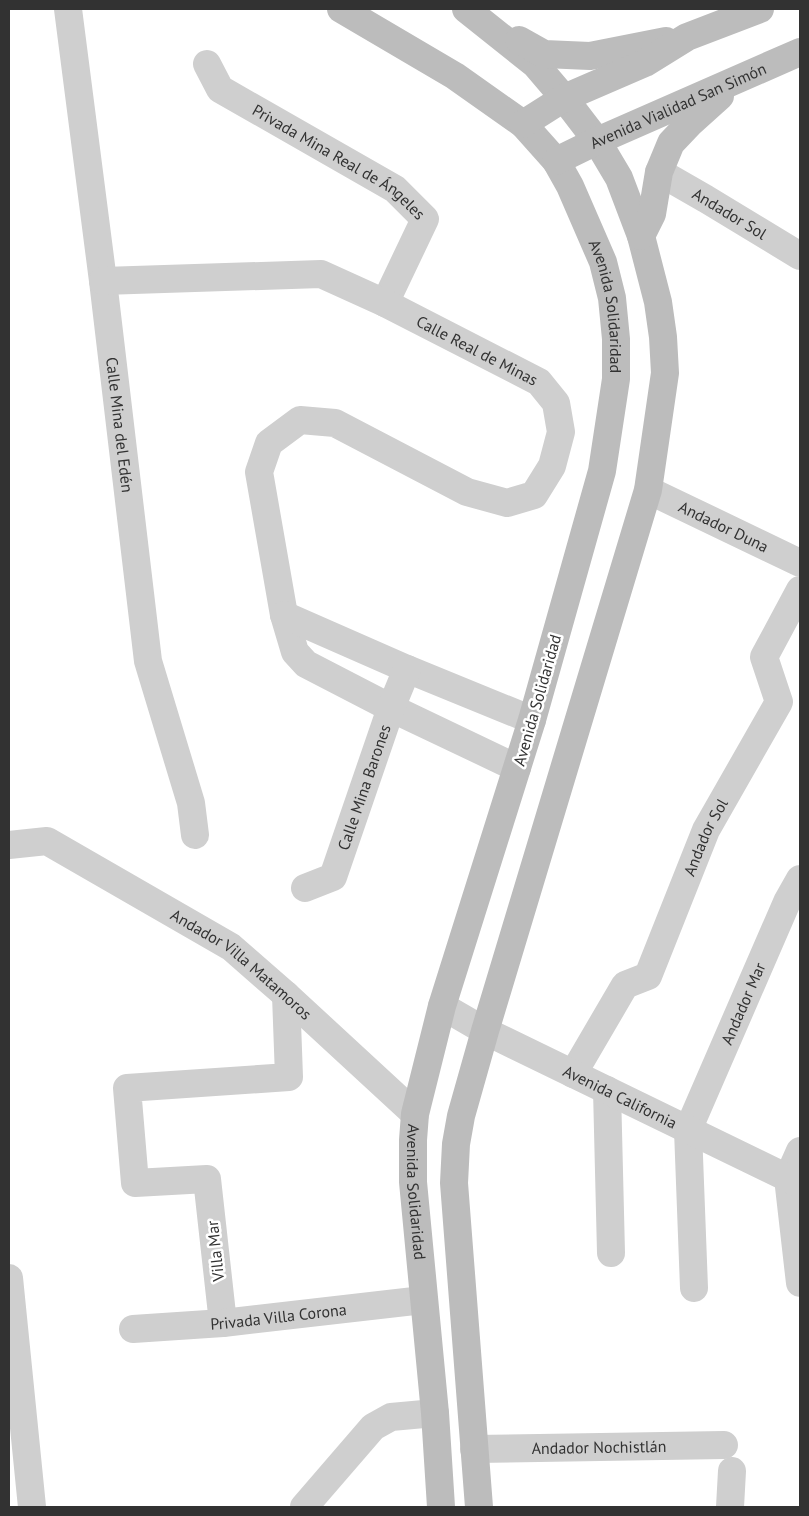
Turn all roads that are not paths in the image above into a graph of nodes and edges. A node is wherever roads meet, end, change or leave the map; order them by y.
1 (68, 9) edge
2 (341, 9) edge
3 (466, 9) edge
4 (760, 9) edge
5 (687, 37) junction
6 (800, 52) edge
7 (207, 64) dead end
8 (739, 80) junction
9 (564, 98) junction
10 (523, 124) junction
11 (597, 141) junction
12 (556, 161) junction
13 (659, 172) junction
14 (641, 236) junction
15 (800, 256) edge
16 (103, 281) junction
17 (385, 303) junction
18 (648, 490) junction
19 (800, 563) edge
20 (800, 590) edge
21 (284, 615) junction
22 (407, 670) junction
23 (390, 708) junction
24 (532, 720) junction
25 (517, 768) junction
26 (195, 834) dead end
27 (9, 845) edge
28 (800, 879) edge
29 (306, 888) dead end
30 (794, 906) edge
31 (286, 995) junction
32 (442, 1006) junction
33 (485, 1031) junction
34 (572, 1074) junction
35 (607, 1090) junction
36 (415, 1114) junction
37 (688, 1130) junction
38 (800, 1151) edge
39 (794, 1181) edge
40 (611, 1252) dead end
41 (9, 1278) edge
42 (800, 1283) edge
43 (694, 1288) dead end
44 (423, 1300) junction
45 (223, 1323) junction
46 (134, 1329) dead end
47 (435, 1413) junction
48 (724, 1445) dead end
49 (474, 1449) junction
50 (732, 1471) dead end
51 (32, 1507) edge
52 (304, 1507) edge
53 (442, 1507) edge
54 (479, 1507) edge
55 (730, 1507) edge

1 - 16 street, Calle Mina del Edén
2 - 10 main road, Avenida Solidaridad
3 - 5 main road
3 - 9 main road
4 - 5 main road
5 - 9 main road
6 - 8 main road, Avenida Vialidad San Simón
7 - 17 street, Privada Mina Real de Ángeles
8 - 11 main road, Avenida Vialidad San Simón
8 - 13 main road
9 - 10 main road
9 - 11 main road
10 - 12 main road, Avenida Solidaridad
11 - 12 main road, Avenida Vialidad San Simón
11 - 14 main road
12 - 24 main road, Avenida Solidaridad
13 - 14 main road
13 - 15 street, Andador Sol
14 - 18 main road
16 - 17 street, Calle Real de Minas
16 - 26 street, Calle Mina del Edén
17 - 21 street, Calle Real de Minas
18 - 19 street, Andador Duna
18 - 33 main road
20 - 34 street, Andador Sol
21 - 22 street
21 - 23 street, Calle Real de Minas
22 - 23 street, Calle Mina Barones
22 - 24 street
23 - 25 street, Calle Real de Minas
23 - 29 street, Calle Mina Barones
24 - 25 main road, Avenida Solidaridad
25 - 32 main road, Avenida Solidaridad
27 - 31 street, Andador Villa Matamoros
28 - 30 street, Andador Mar
30 - 37 street, Andador Mar
31 - 36 street, Andador Villa Matamoros
31 - 45 street, Villa Mar
32 - 33 street, Avenida California
32 - 36 main road, Avenida Solidaridad
33 - 34 street, Avenida California
33 - 49 main road
34 - 35 street, Avenida California
35 - 37 street, Avenida California
35 - 40 street
36 - 44 main road, Avenida Solidaridad
37 - 39 street, Avenida California
37 - 43 street
38 - 39 street
39 - 42 street
41 - 51 street
44 - 45 street, Privada Villa Corona
44 - 47 main road, Avenida Solidaridad
45 - 46 street, Privada Villa Corona
47 - 52 street
47 - 53 main road, Avenida Solidaridad
48 - 49 street, Andador Nochistlán
49 - 54 main road
50 - 55 street

